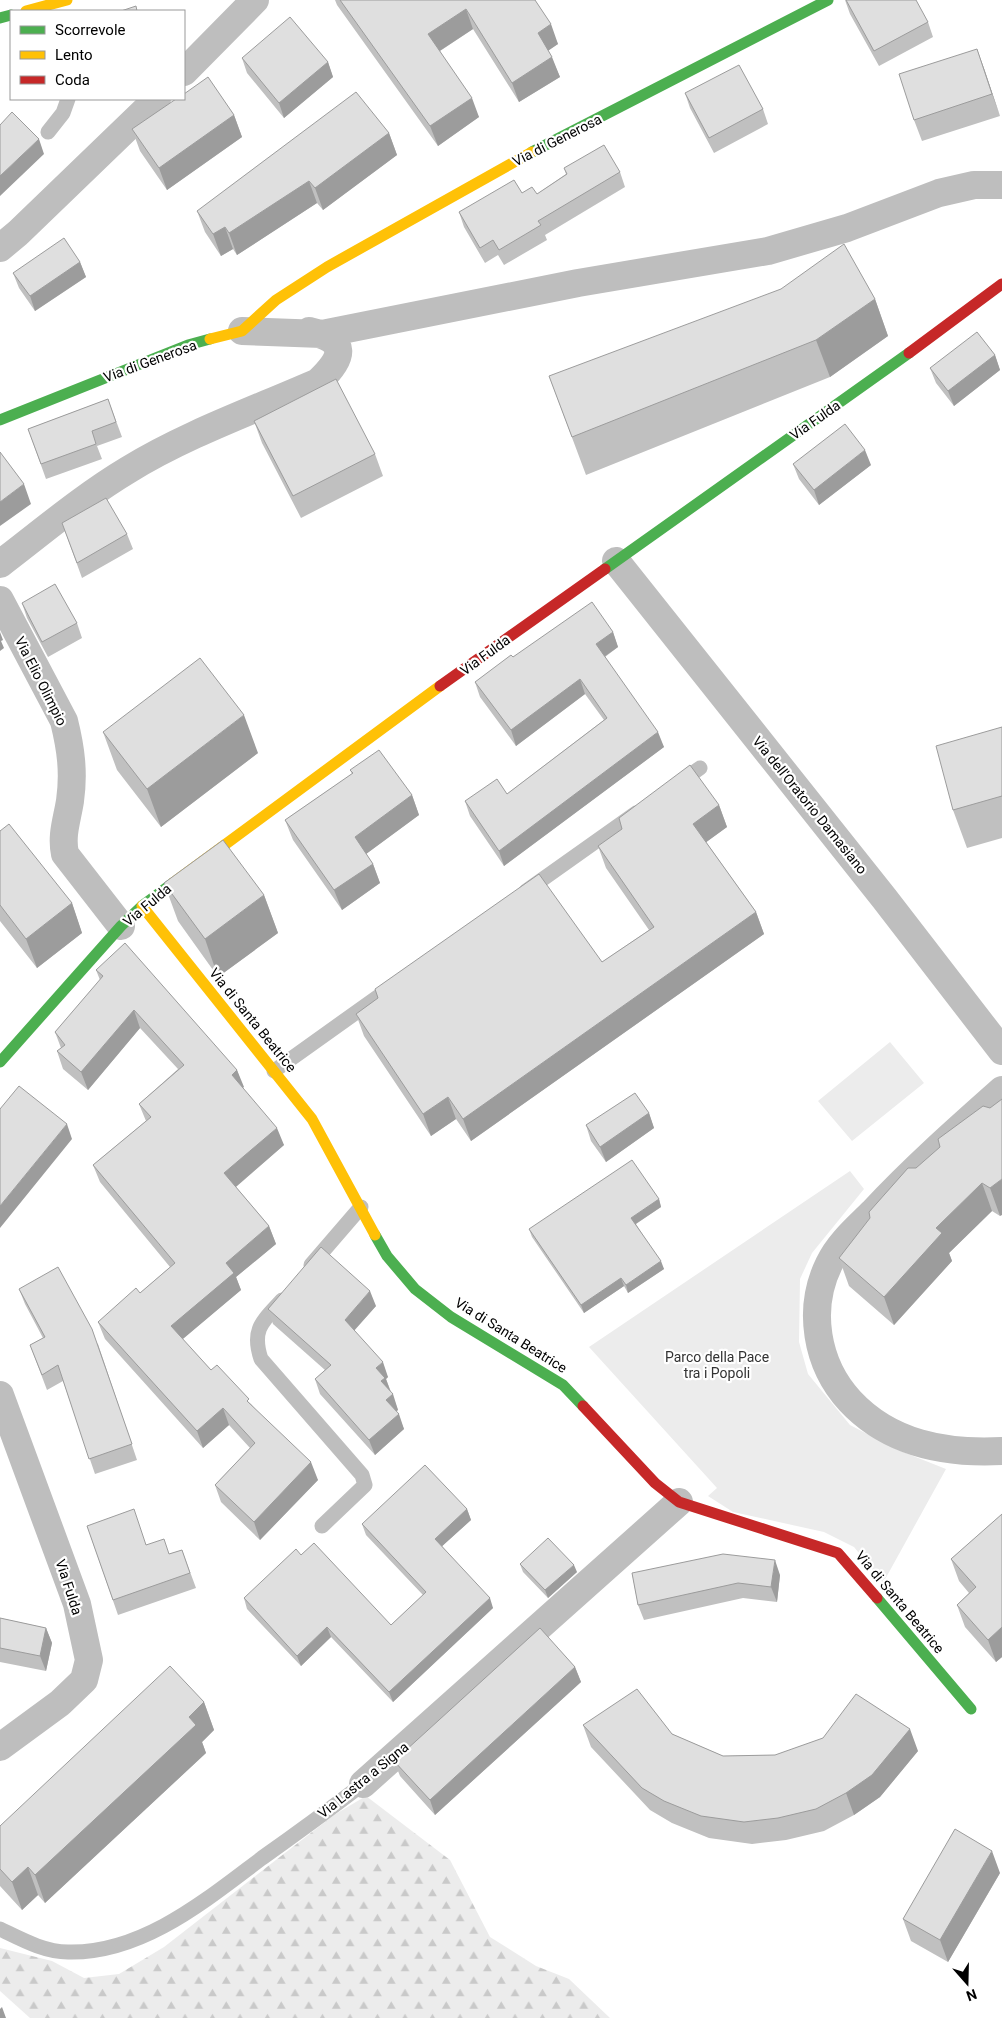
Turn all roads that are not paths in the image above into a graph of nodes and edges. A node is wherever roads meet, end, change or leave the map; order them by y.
1 (67, 0) edge
2 (255, 0) edge
3 (828, 0) edge
4 (34, 10) edge
5 (185, 71) edge
6 (68, 100) edge
7 (156, 100) edge
8 (48, 132) dead end
9 (1002, 186) edge
10 (0, 248) edge
11 (1002, 284) edge
12 (291, 290) junction
13 (242, 331) junction
14 (322, 334) junction
15 (0, 420) edge
16 (616, 561) junction
17 (0, 564) edge
18 (0, 600) edge
19 (700, 768) dead end
20 (668, 791) edge
21 (652, 802) edge
22 (515, 899) edge
23 (142, 906) junction
24 (121, 926) junction
25 (402, 980) edge
26 (1002, 1051) edge
27 (0, 1062) edge
28 (274, 1071) junction
29 (1002, 1090) edge
30 (361, 1207) junction
31 (304, 1274) edge
32 (291, 1288) edge
33 (0, 1395) edge
34 (1002, 1451) edge
35 (679, 1502) junction
36 (322, 1526) dead end
37 (971, 1709) dead end
38 (0, 1747) edge
39 (363, 1784) joint
40 (0, 1929) edge

1 - 4 street
2 - 5 street
3 - 12 street, Via di Generosa
6 - 8 lane
7 - 10 street
9 - 14 street
11 - 16 street, Via Fulda
12 - 13 street, Via di Generosa
12 - 14 street
13 - 14 street
13 - 15 street, Via di Generosa
14 - 17 street
16 - 23 street, Via Fulda
16 - 26 street, Via dell'Oratorio Damasiano
18 - 24 street, Via Elio Olimpio
19 - 20 lane
21 - 22 lane
23 - 24 street, Via Fulda
23 - 28 street, Via di Santa Beatrice
24 - 27 street, Via Fulda
25 - 28 lane
28 - 30 street, Via di Santa Beatrice
29 - 34 street
30 - 31 lane
30 - 35 street, Via di Santa Beatrice
32 - 36 lane
33 - 38 street, Via Fulda
35 - 37 street, Via di Santa Beatrice
35 - 39 street, Via Lastra a Signa
39 - 40 lane, Via Lastra a Signa

